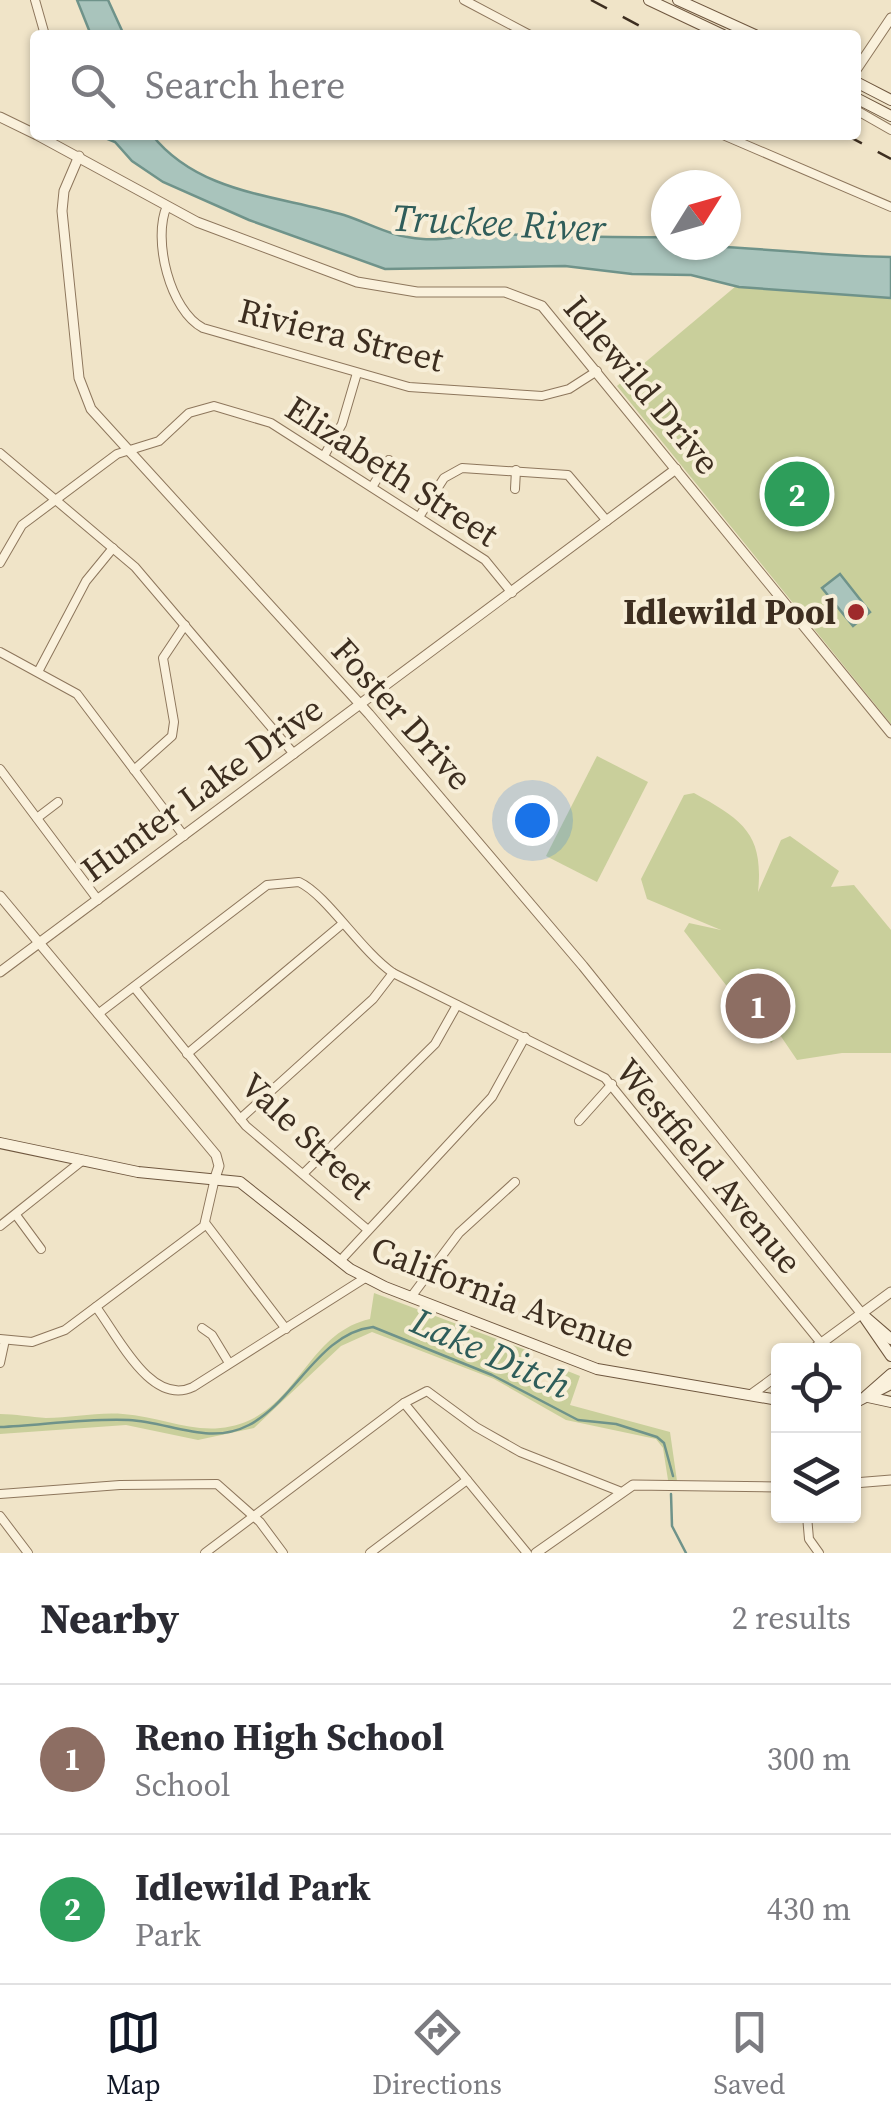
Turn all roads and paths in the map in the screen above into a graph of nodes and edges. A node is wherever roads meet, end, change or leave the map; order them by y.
1 (35, 0) edge
2 (464, 0) edge
3 (649, 0) edge
4 (678, 0) edge
5 (891, 18) edge
6 (44, 30) edge
7 (521, 30) edge
8 (712, 30) edge
9 (744, 30) edge
10 (861, 63) edge
11 (861, 85) edge
12 (891, 100) edge
13 (861, 101) edge
14 (861, 113) edge
15 (891, 116) edge
16 (0, 117) edge
17 (891, 130) edge
18 (30, 131) edge
19 (48, 140) edge
20 (735, 140) edge
21 (79, 156) junction
22 (167, 206) junction
23 (891, 207) edge
24 (597, 371) junction
25 (357, 373) junction
26 (128, 449) junction
27 (0, 452) edge
28 (324, 456) junction
29 (389, 460) dead end
30 (676, 469) junction
31 (516, 470) junction
32 (372, 487) junction
33 (515, 489) dead end
34 (56, 500) junction
35 (419, 517) junction
36 (607, 521) junction
37 (113, 548) junction
38 (0, 563) edge
39 (512, 593) junction
40 (185, 625) junction
41 (0, 652) edge
42 (38, 672) junction
43 (360, 706) junction
44 (891, 733) edge
45 (294, 754) junction
46 (0, 769) edge
47 (134, 770) junction
48 (58, 802) dead end
49 (37, 818) junction
50 (184, 836) junction
51 (0, 896) edge
52 (98, 900) junction
53 (341, 924) junction
54 (38, 944) junction
55 (0, 972) edge
56 (392, 973) junction
57 (134, 987) junction
58 (457, 1006) junction
59 (98, 1014) junction
60 (524, 1037) junction
61 (187, 1054) junction
62 (612, 1084) junction
63 (240, 1119) junction
64 (579, 1121) dead end
65 (0, 1142) edge
66 (83, 1160) junction
67 (303, 1174) junction
68 (215, 1178) junction
69 (515, 1182) dead end
70 (16, 1214) junction
71 (206, 1224) junction
72 (0, 1226) edge
73 (368, 1230) junction
74 (41, 1249) dead end
75 (340, 1262) junction
76 (365, 1278) junction
77 (891, 1292) edge
78 (411, 1297) junction
79 (96, 1307) junction
80 (862, 1314) junction
81 (202, 1328) dead end
82 (286, 1329) junction
83 (3, 1339) edge
84 (891, 1339) edge
85 (820, 1343) edge
86 (822, 1343) edge
87 (891, 1356) edge
88 (0, 1362) edge
89 (228, 1363) junction
90 (891, 1374) edge
91 (771, 1380) edge
92 (891, 1384) edge
93 (752, 1394) junction
94 (771, 1396) edge
95 (866, 1397) junction
96 (861, 1398) edge
97 (888, 1402) edge
98 (404, 1403) junction
99 (468, 1480) junction
100 (891, 1480) edge
101 (861, 1482) edge
102 (771, 1487) edge
103 (619, 1492) junction
104 (0, 1494) edge
105 (0, 1516) edge
106 (253, 1517) junction
107 (808, 1523) edge
108 (28, 1553) edge
109 (205, 1553) edge
110 (283, 1553) edge
111 (370, 1553) edge
112 (527, 1553) edge
113 (536, 1553) edge
114 (818, 1553) edge

1 - 6 street
2 - 7 street
3 - 8 main road
4 - 9 main road
5 - 10 street
11 - 12 main road
13 - 15 main road
14 - 17 street
16 - 18 street, Idlewild Drive
19 - 21 street, Idlewild Drive
20 - 23 street
21 - 22 street, Idlewild Drive
21 - 26 street, Foster Drive
22 - 24 street, Idlewild Drive
22 - 25 street, Riviera Street
24 - 25 street, Riviera Street
24 - 30 street, Idlewild Drive
25 - 28 street
26 - 28 street, Elizabeth Street
26 - 34 street, Elizabeth Street
26 - 43 street, Foster Drive
27 - 34 street
28 - 32 street, Elizabeth Street
29 - 32 street
30 - 36 street, Hunter Lake Drive
30 - 44 street, Idlewild Drive
31 - 33 street
31 - 35 street
31 - 36 street
32 - 35 street, Elizabeth Street
34 - 37 street
34 - 38 street, Elizabeth Street
35 - 39 street, Elizabeth Street
36 - 39 street, Hunter Lake Drive
37 - 40 street
37 - 42 street
39 - 43 street, Hunter Lake Drive
40 - 45 street
40 - 47 street
41 - 42 street
42 - 47 street
43 - 45 street, Hunter Lake Drive
43 - 80 street, Foster Drive
45 - 50 street, Hunter Lake Drive
46 - 49 street
47 - 50 street
48 - 49 street
49 - 52 street
50 - 52 street, Hunter Lake Drive
51 - 54 street
52 - 54 street, Hunter Lake Drive
53 - 56 street, Westfield Avenue
53 - 57 street, Westfield Avenue
53 - 61 street
54 - 55 street, Hunter Lake Drive
54 - 59 street
56 - 58 street, Westfield Avenue
56 - 63 street
57 - 59 street, Westfield Avenue
57 - 61 street, Vale Street
58 - 60 street, Westfield Avenue
58 - 67 street
59 - 68 street
60 - 62 street, Westfield Avenue
60 - 73 street
61 - 63 street, Vale Street
62 - 64 street
62 - 85 street, Westfield Avenue
63 - 67 street, Vale Street
65 - 66 main road
66 - 68 main road
66 - 70 street
67 - 73 street, Vale Street
68 - 71 street
68 - 75 main road, California Avenue
69 - 78 street
70 - 72 street
70 - 74 street
71 - 79 street
71 - 82 street
73 - 75 street
75 - 76 main road, California Avenue
76 - 78 main road, California Avenue
76 - 82 street
77 - 80 street
78 - 93 main road, California Avenue
79 - 83 street
79 - 89 street
80 - 84 main road
80 - 86 street
80 - 87 main road
81 - 89 street
82 - 89 street
83 - 88 street
90 - 95 main road
91 - 93 street
92 - 95 main road
93 - 94 main road, California Avenue
95 - 96 main road
95 - 97 main road
98 - 99 street
98 - 103 street
98 - 106 street
99 - 111 street
99 - 112 street
100 - 101 street
102 - 103 street
103 - 113 street
104 - 106 street
105 - 108 street
106 - 109 street
106 - 110 street
107 - 114 street

